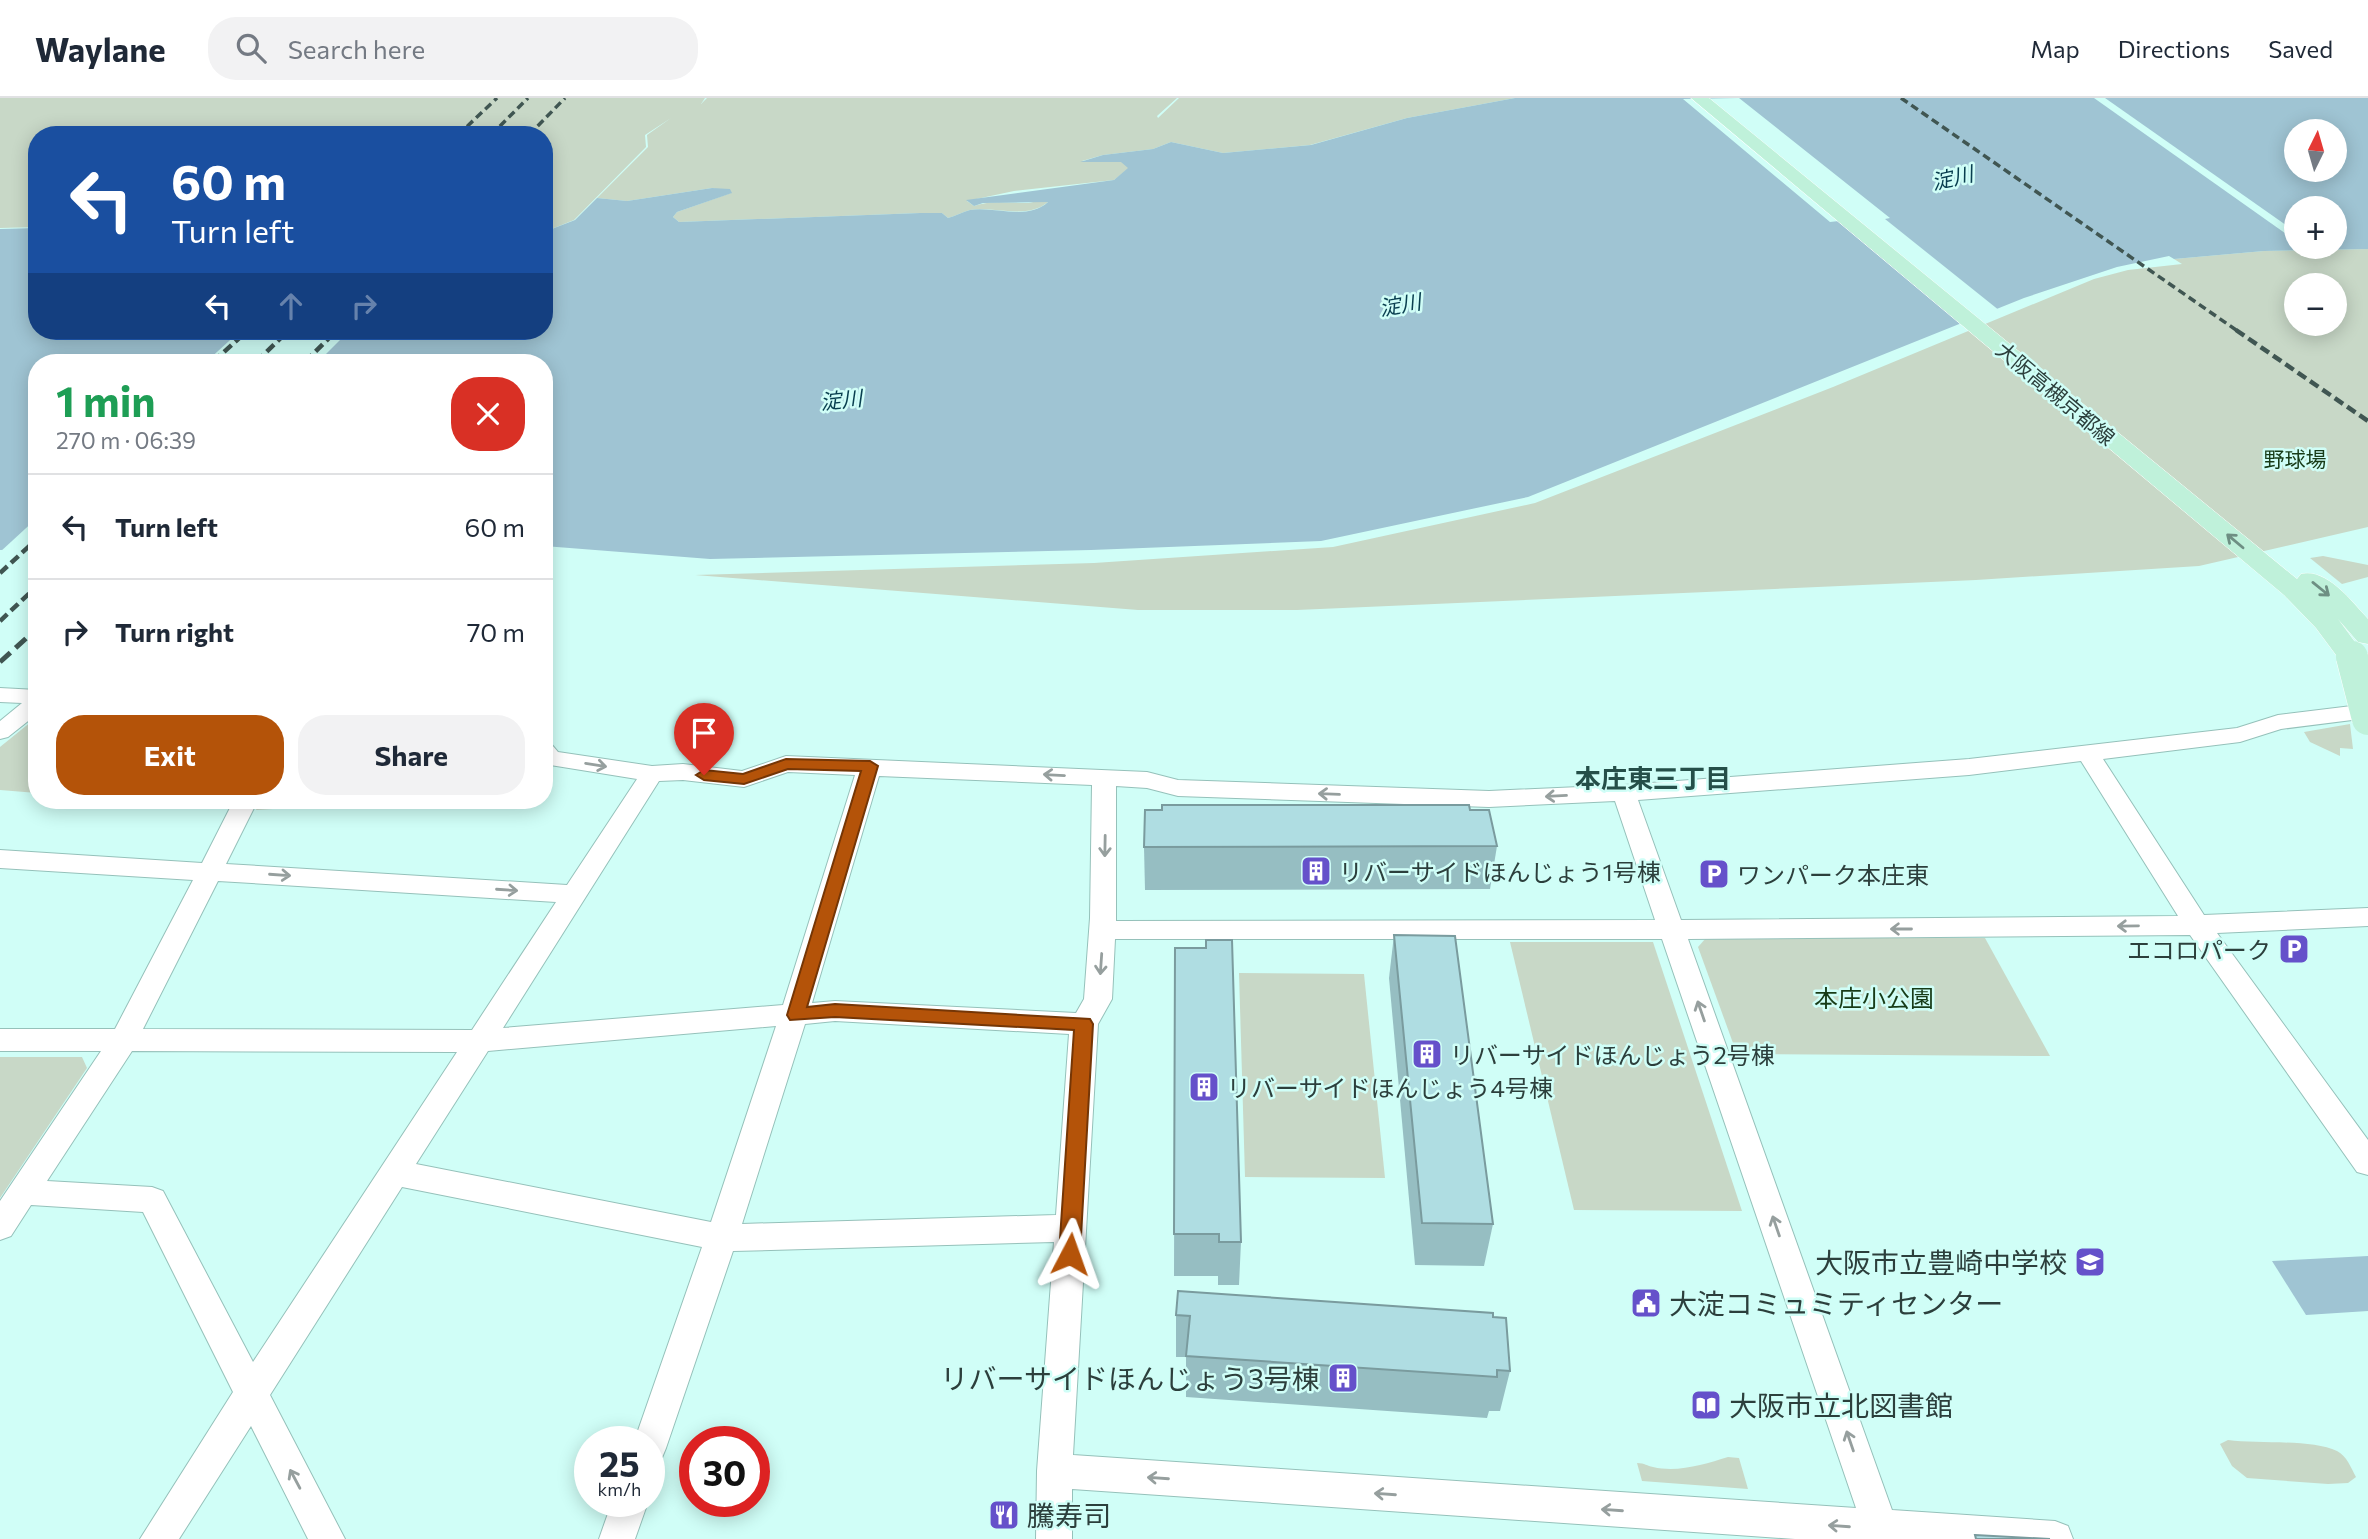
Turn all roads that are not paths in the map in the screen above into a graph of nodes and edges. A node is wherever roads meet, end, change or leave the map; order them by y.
1 (1699, 98) edge
2 (1717, 98) edge
3 (2335, 616) junction
4 (2360, 646) edge
5 (0, 695) edge
6 (28, 697) edge
7 (28, 710) edge
8 (2368, 711) edge
9 (2368, 719) edge
10 (0, 732) edge
11 (2088, 754) junction
12 (553, 758) edge
13 (870, 766) junction
14 (652, 774) junction
15 (1104, 778) junction
16 (1624, 793) junction
17 (242, 809) edge
18 (0, 859) edge
19 (212, 870) junction
20 (573, 894) junction
21 (2368, 917) edge
22 (2197, 925) junction
23 (1672, 929) junction
24 (1103, 930) junction
25 (1091, 1011) junction
26 (796, 1015) junction
27 (0, 1040) edge
28 (124, 1040) junction
29 (482, 1041) junction
30 (2368, 1163) edge
31 (396, 1173) junction
32 (22, 1192) junction
33 (0, 1227) edge
34 (1072, 1228) junction
35 (723, 1238) junction
36 (251, 1394) junction
37 (657, 1426) edge
38 (1055, 1471) junction
39 (625, 1517) edge
40 (1899, 1533) edge
41 (158, 1539) edge
42 (327, 1539) edge
43 (617, 1539) edge
44 (1054, 1539) edge
45 (2055, 1539) edge

3 -> 1 main road, 大阪高槻京都線
2 -> 3 main road, 大阪高槻京都線
3 - 4 main road, 大阪高槻京都線
4 - 9 main road, 大阪高槻京都線, bridge
5 - 6 street
7 - 10 street
8 - 11 street
11 - 16 street
11 - 22 street
12 -> 14 street
13 - 14 street
15 -> 13 street
13 - 26 street
14 - 20 street
16 -> 15 street
15 -> 24 street
16 - 23 street
17 - 19 street
18 - 19 street
19 -> 20 street
19 - 28 street
20 - 29 street
21 - 22 street
22 -> 23 street
22 - 30 street
23 - 24 street
40 -> 23 street
24 -> 25 street
25 - 26 street
25 - 34 street
26 - 29 street
26 - 35 street
27 - 28 street
28 - 29 street
28 - 32 street
29 - 31 street
31 - 35 street
31 - 36 street
32 - 33 street
32 - 36 street
34 - 35 street
34 - 38 street
35 - 37 street
36 - 41 street
42 -> 36 street
40 -> 38 street
38 - 44 street
39 - 43 street
40 - 45 street

